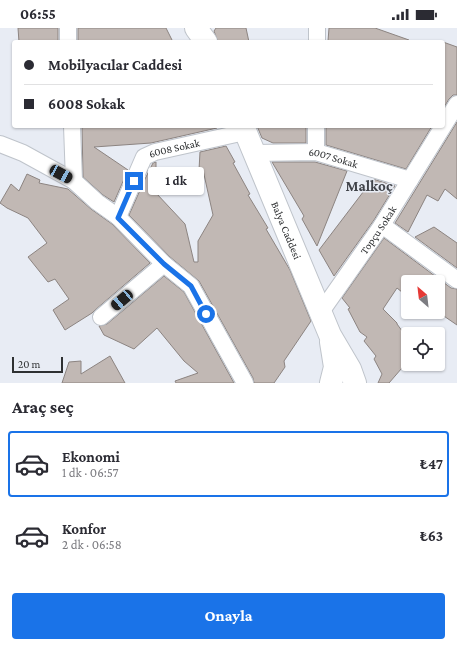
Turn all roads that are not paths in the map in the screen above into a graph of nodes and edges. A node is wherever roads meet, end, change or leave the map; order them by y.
1 (68, 28) edge
2 (196, 28) edge
3 (202, 28) edge
4 (317, 28) edge
5 (68, 40) edge
6 (205, 40) edge
7 (206, 40) edge
8 (317, 40) edge
9 (457, 104) edge
10 (445, 123) edge
11 (72, 128) edge
12 (316, 128) edge
13 (442, 128) edge
14 (244, 129) edge
15 (0, 144) edge
16 (316, 152) junction
17 (255, 153) junction
18 (410, 180) junction
19 (74, 181) junction
20 (118, 218) junction
21 (382, 224) junction
22 (164, 264) junction
23 (457, 280) edge
24 (321, 312) junction
25 (101, 317) dead end
26 (330, 335) junction
27 (245, 383) edge
28 (330, 383) edge
29 (355, 383) edge

1 - 5 street
2 - 6 main road
3 - 7 main road
4 - 8 street
9 - 10 street, Topçu Sokak
11 - 19 street
12 - 16 street
13 - 18 street, Topçu Sokak
14 - 17 main road, Balya Caddesi
14 - 20 street, 6008 Sokak
15 - 19 street
16 - 17 street, 6007 Sokak
16 - 18 street, 6007 Sokak
17 - 24 main road, Balya Caddesi
18 - 21 street, Topçu Sokak
19 - 20 street
20 - 22 street
21 - 23 street
21 - 24 street, Topçu Sokak
22 - 25 street
22 - 27 street
24 - 26 main road, Balya Caddesi
26 - 28 main road, Balya Caddesi
26 - 29 main road, Balya Caddesi

